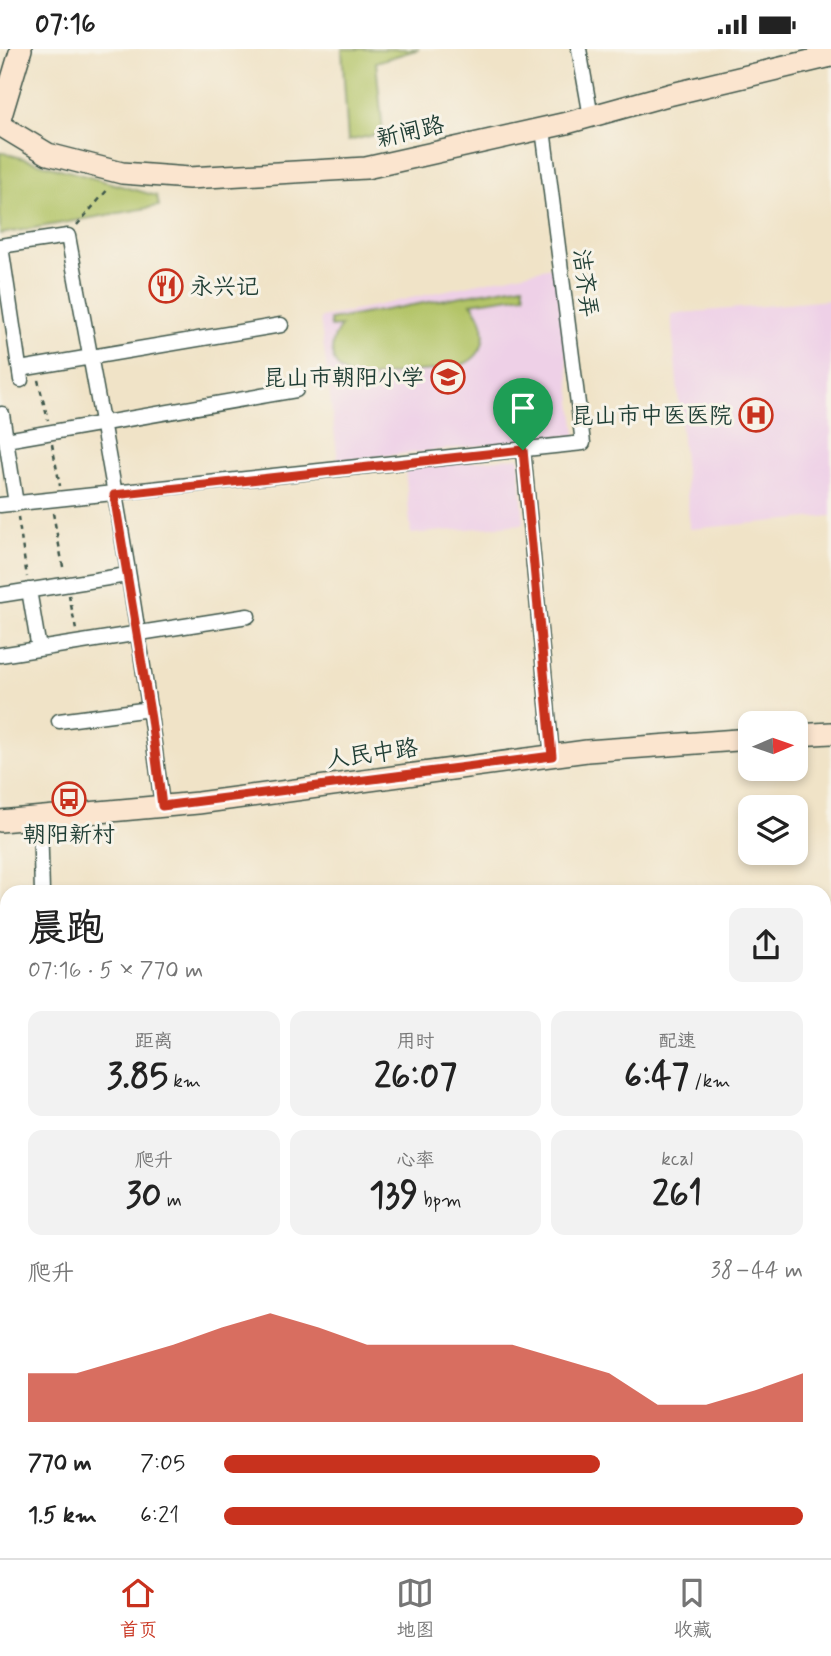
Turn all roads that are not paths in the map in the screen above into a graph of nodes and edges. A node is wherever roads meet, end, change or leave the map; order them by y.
1 (21, 49) edge
2 (579, 49) edge
3 (831, 56) edge
4 (591, 117) junction
5 (0, 119) edge
6 (0, 125) edge
7 (543, 128) junction
8 (1, 246) edge
9 (281, 325) dead end
10 (90, 359) junction
11 (296, 390) dead end
12 (2, 414) dead end
13 (101, 423) junction
14 (6, 439) junction
15 (523, 450) junction
16 (114, 495) junction
17 (16, 504) junction
18 (0, 505) edge
19 (127, 575) junction
20 (29, 590) junction
21 (0, 595) edge
22 (248, 616) dead end
23 (138, 635) junction
24 (39, 649) junction
25 (0, 655) edge
26 (150, 709) junction
27 (59, 721) dead end
28 (831, 733) edge
29 (808, 734) edge
30 (738, 740) edge
31 (552, 756) junction
32 (162, 806) junction
33 (40, 817) junction
34 (0, 821) edge
35 (42, 885) edge

1 - 5 street
2 - 4 street
3 - 4 street, 新闸路
4 - 7 street, 新闸路
6 - 7 street, 新闸路
7 - 15 street, 洁齐弄
8 - 10 street
8 - 10 street
9 - 10 street
10 - 13 street
11 - 13 street
12 - 14 street
13 - 14 street
13 - 16 street
14 - 17 street
15 - 16 street
15 - 31 street
16 - 17 street
16 - 19 street
17 - 18 street
19 - 20 street
19 - 23 street
20 - 21 street
20 - 24 street
22 - 23 street
23 - 24 street
23 - 26 street
24 - 25 street
26 - 27 street
26 - 32 street
28 - 29 street
30 - 31 street, 人民中路
31 - 32 street, 人民中路
32 - 33 street, 人民中路
33 - 34 street, 人民中路
33 - 35 street

